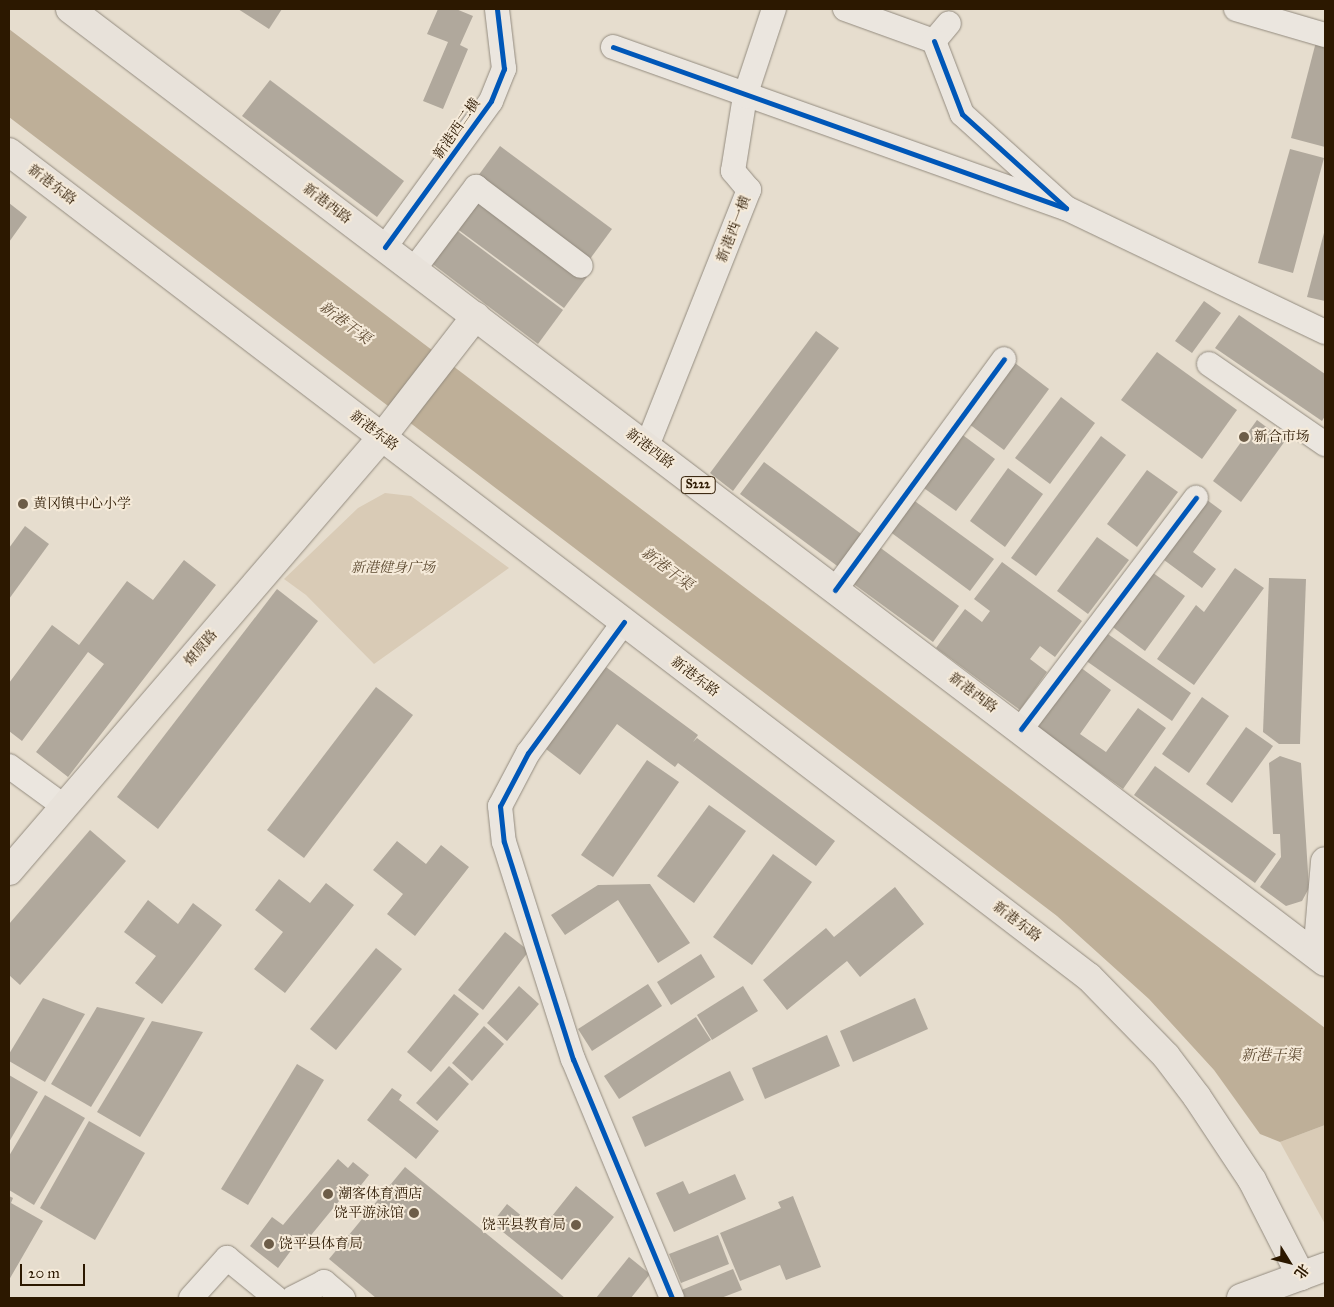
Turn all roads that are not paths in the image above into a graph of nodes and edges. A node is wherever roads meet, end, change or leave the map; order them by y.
1 (70, 9) edge
2 (497, 9) edge
3 (774, 9) edge
4 (845, 9) edge
5 (1236, 9) edge
6 (950, 23) dead end
7 (1325, 35) edge
8 (934, 41) junction
9 (614, 47) dead end
10 (745, 96) junction
11 (9, 152) edge
12 (1066, 208) junction
13 (385, 247) junction
14 (581, 266) dead end
15 (414, 269) junction
16 (476, 316) junction
17 (1325, 332) edge
18 (1004, 359) dead end
19 (1209, 364) dead end
20 (387, 431) junction
21 (1325, 444) edge
22 (647, 446) junction
23 (1196, 498) dead end
24 (834, 590) junction
25 (624, 622) junction
26 (1021, 729) junction
27 (9, 766) edge
28 (64, 807) junction
29 (1325, 861) edge
30 (9, 871) edge
31 (1321, 959) edge
32 (1313, 1272) edge
33 (191, 1298) edge
34 (276, 1298) edge
35 (292, 1298) edge
36 (343, 1298) edge
37 (672, 1298) edge
38 (1240, 1298) edge

1 - 13 main road, 新港西路 / S222
2 - 13 street, 新港西二横
3 - 10 street, 新港西一横
4 - 8 street
5 - 7 street
6 - 8 street
8 - 12 street
9 - 10 street
10 - 12 street
10 - 22 street, 新港西一横
11 - 20 main road, 新港东路
12 - 17 street
13 - 15 main road, 新港西路 / S222
14 - 15 street
15 - 16 main road, 新港西路 / S222
16 - 20 main road, 燎原路
16 - 22 main road, 新港西路 / S222
18 - 24 street
19 - 21 street
20 - 25 main road, 新港东路
20 - 28 main road, 燎原路
22 - 24 main road, 新港西路 / S222
23 - 26 street
24 - 26 main road, 新港西路 / S222
25 - 32 main road, 新港东路
25 - 37 street
26 - 31 main road, 新港西路 / S222
27 - 28 street
28 - 30 main road, 燎原路
29 - 31 main road
32 - 38 main road
33 - 34 street
35 - 36 street

